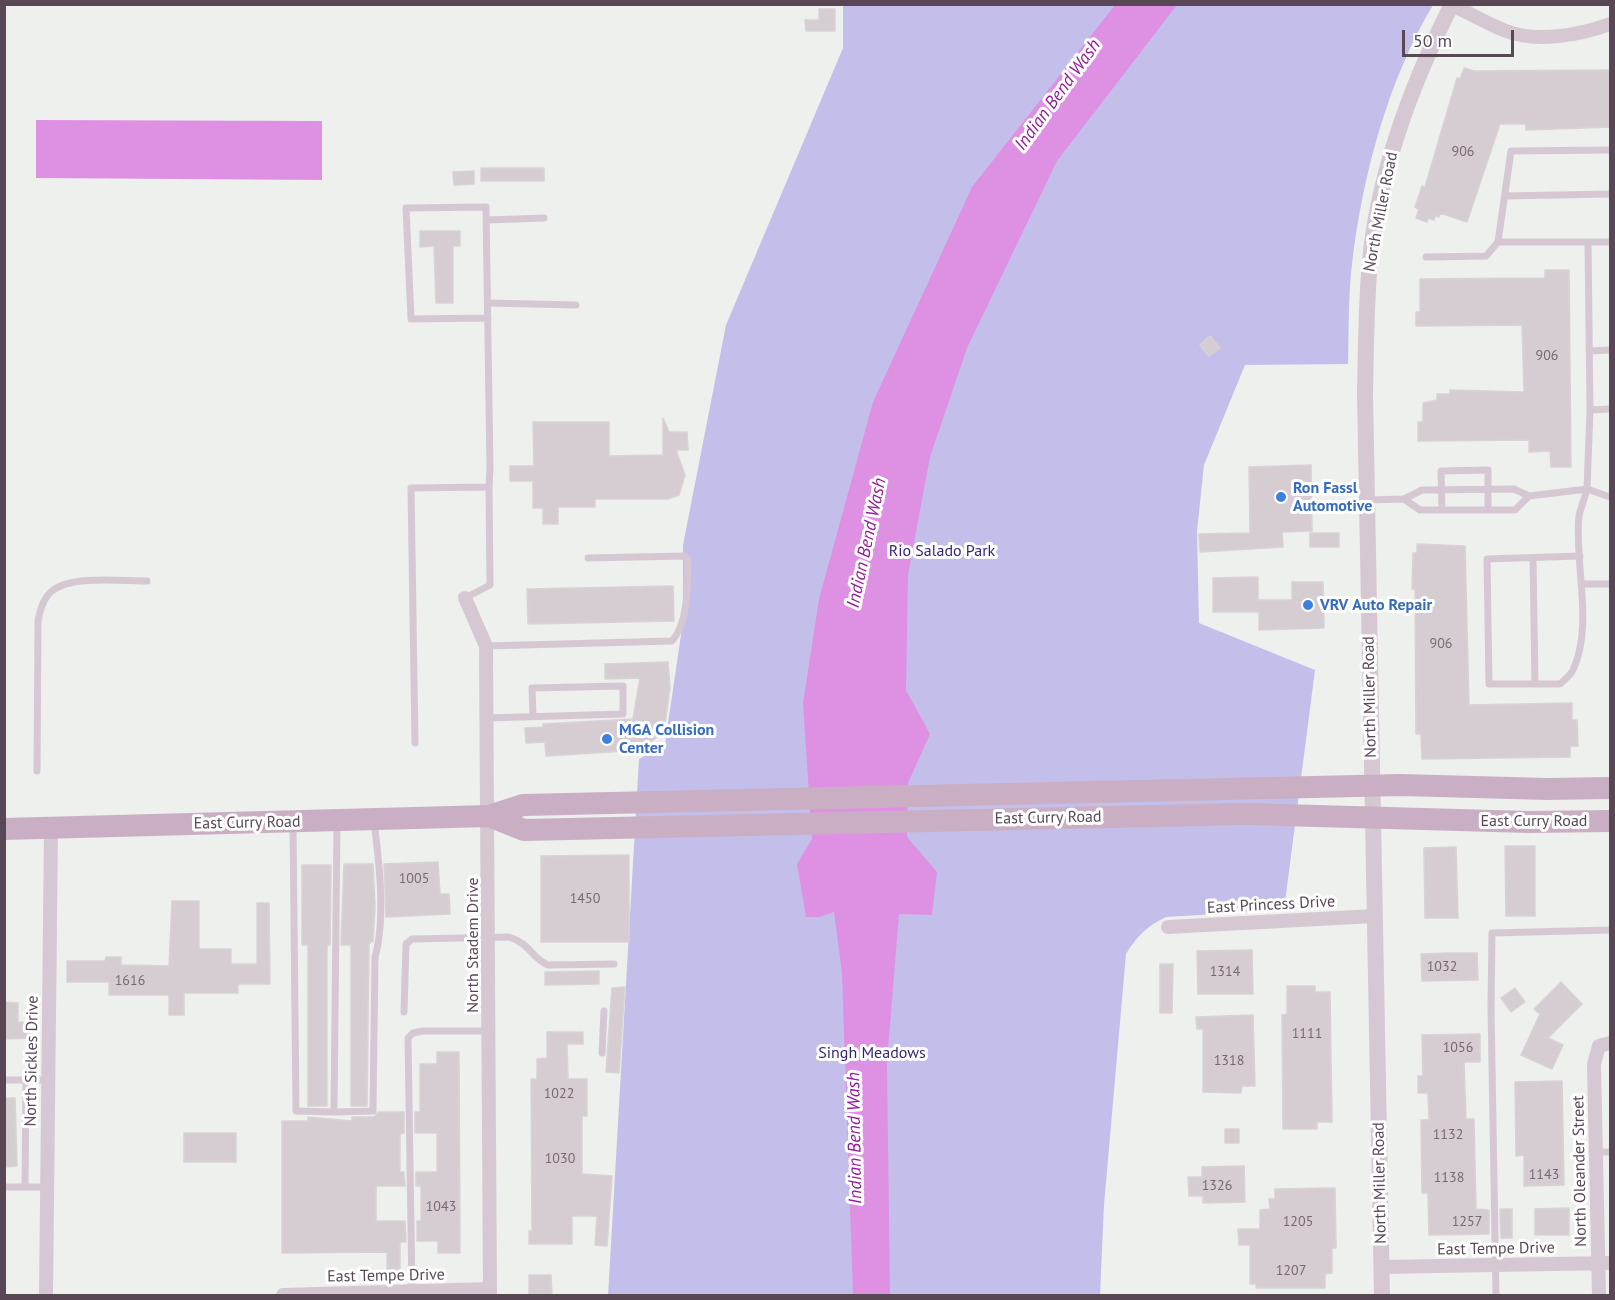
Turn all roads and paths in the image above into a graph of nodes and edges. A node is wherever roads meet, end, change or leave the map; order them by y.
1 (1452, 5) edge
2 (1611, 24) edge
3 (1611, 150) edge
4 (1611, 194) edge
5 (1505, 196) junction
6 (544, 218) dead end
7 (486, 220) junction
8 (1498, 242) junction
9 (1588, 242) junction
10 (1611, 242) edge
11 (1426, 257) dead end
12 (488, 303) junction
13 (576, 305) dead end
14 (488, 318) junction
15 (1611, 350) edge
16 (1589, 351) junction
17 (1611, 409) edge
18 (1590, 410) junction
19 (489, 487) junction
20 (1488, 489) junction
21 (1587, 489) junction
22 (1442, 490) junction
23 (1529, 496) junction
24 (1611, 497) edge
25 (1404, 499) junction
26 (1368, 501) junction
27 (1442, 510) junction
28 (1488, 510) junction
29 (1580, 556) junction
30 (588, 558) dead end
31 (1533, 558) junction
32 (147, 581) dead end
33 (1581, 584) junction
34 (1611, 584) edge
35 (465, 598) joint
36 (486, 646) junction
37 (1535, 684) junction
38 (533, 717) junction
39 (487, 718) junction
40 (415, 743) dead end
41 (37, 771) dead end
42 (1372, 787) junction
43 (1611, 788) edge
44 (489, 816) junction
45 (1372, 817) junction
46 (373, 820) junction
47 (338, 821) junction
48 (1611, 821) edge
49 (292, 822) junction
50 (51, 828) junction
51 (4, 829) edge
52 (1375, 916) junction
53 (1168, 927) dead end
54 (1611, 930) edge
55 (489, 938) junction
56 (614, 964) dead end
57 (604, 1011) dead end
58 (404, 1012) dead end
59 (490, 1031) junction
60 (1605, 1045) edge
61 (602, 1053) dead end
62 (4, 1080) edge
63 (26, 1080) junction
64 (49, 1080) junction
65 (334, 1112) junction
66 (1596, 1152) junction
67 (1611, 1152) edge
68 (4, 1187) edge
69 (25, 1187) junction
70 (47, 1187) junction
71 (1604, 1263) edge
72 (1496, 1265) junction
73 (1382, 1267) junction
74 (490, 1292) edge
75 (407, 1293) edge
76 (370, 1294) edge
77 (281, 1295) edge
78 (46, 1296) edge
79 (1382, 1296) edge
80 (1497, 1296) edge
81 (1599, 1296) edge

1 - 2 street
1 - 26 street, North Miller Road
3 - 5 lane
4 - 5 lane
5 - 8 lane
6 - 7 lane
7 - 12 lane
7 - 14 lane
8 - 9 lane
8 - 11 lane
9 - 10 lane
9 - 16 lane
12 - 13 lane
12 - 14 lane
14 - 19 lane
15 - 16 lane
16 - 18 lane
17 - 18 lane
18 - 21 lane
19 - 35 lane
19 - 40 lane
20 - 22 lane
20 - 22 lane
20 - 23 lane
20 - 28 lane
21 - 23 lane
21 - 24 lane
21 - 29 lane
22 - 25 lane
22 - 27 lane
23 - 28 lane
25 - 26 lane
25 - 27 lane
26 - 42 street, North Miller Road
27 - 28 lane
29 - 31 lane
29 - 33 lane
30 - 36 lane
31 - 37 lane
31 - 37 lane
32 - 41 lane
33 - 34 lane
33 - 37 lane
35 - 36 street, North Stadem Drive
36 - 39 street, North Stadem Drive
38 - 38 lane
38 - 39 lane
39 - 44 street, North Stadem Drive
42 - 43 main road, East Curry Road
42 - 44 main road, East Curry Road
42 - 45 street, North Miller Road
44 - 45 main road, East Curry Road
44 - 46 main road, East Curry Road
44 - 55 street, North Stadem Drive
45 - 48 main road, East Curry Road
45 - 52 street, North Miller Road
46 - 47 main road, East Curry Road
46 - 65 lane
47 - 49 main road, East Curry Road
47 - 65 lane
49 - 50 main road, East Curry Road
49 - 65 lane
50 - 51 main road, East Curry Road
50 - 64 street, North Sickles Drive
52 - 53 street, East Princess Drive
52 - 73 street, North Miller Road
54 - 72 lane
55 - 56 lane
55 - 58 lane
55 - 59 street, North Stadem Drive
57 - 61 lane
59 - 74 street, North Stadem Drive
59 - 75 lane
60 - 66 street, North Oleander Street
62 - 63 lane
63 - 64 lane
63 - 69 lane
64 - 70 street, North Sickles Drive
66 - 67 lane
66 - 71 street, North Oleander Street
68 - 69 lane
69 - 70 lane
70 - 78 street, North Sickles Drive
71 - 72 street, East Tempe Drive
71 - 81 street, North Oleander Street
72 - 73 street, East Tempe Drive
72 - 80 lane
73 - 79 street, North Miller Road
74 - 75 street, East Tempe Drive
75 - 76 street, East Tempe Drive
76 - 77 street, East Tempe Drive

